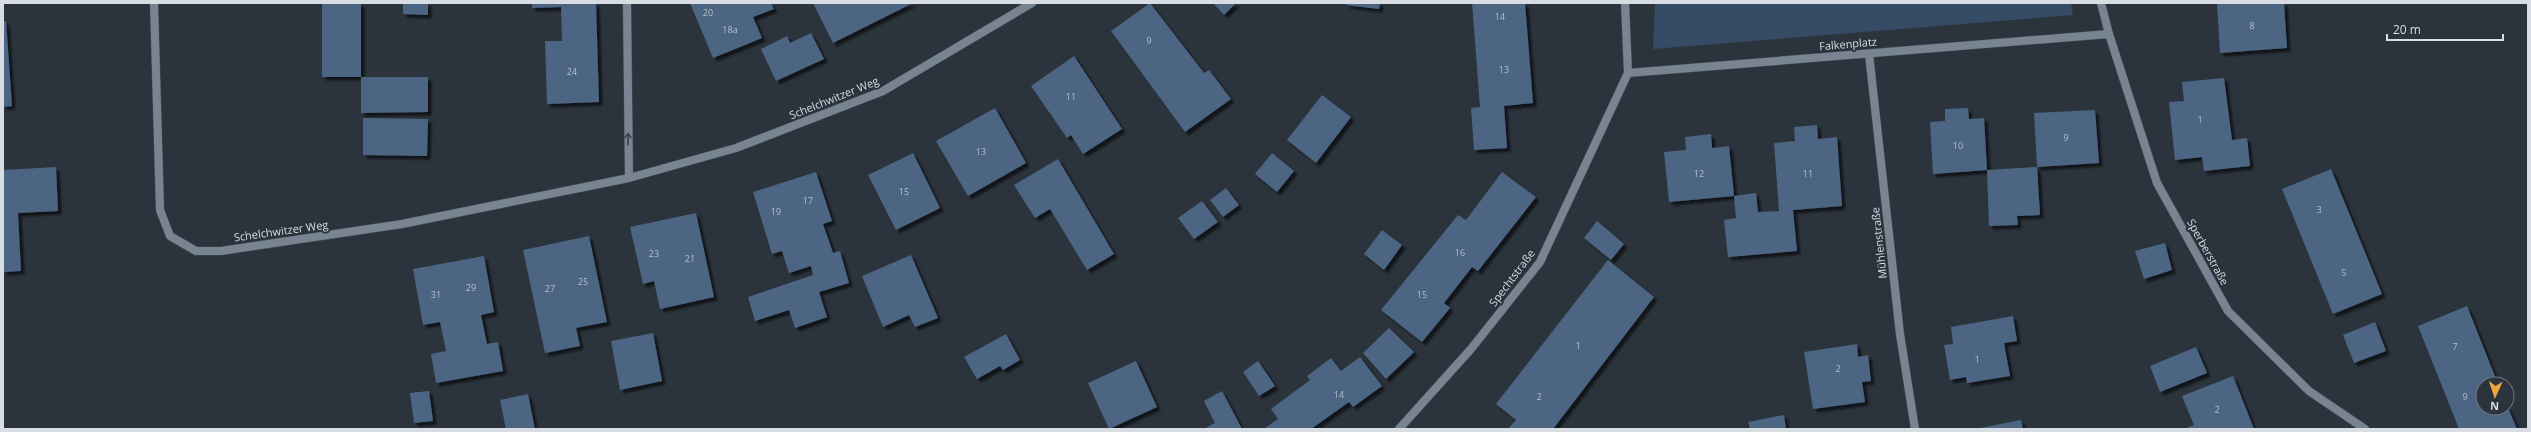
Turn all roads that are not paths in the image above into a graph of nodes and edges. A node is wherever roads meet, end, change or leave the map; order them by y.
1 (154, 3) edge
2 (627, 3) edge
3 (1032, 3) edge
4 (1624, 3) edge
5 (2101, 3) edge
6 (2109, 34) junction
7 (1869, 54) junction
8 (1628, 74) junction
9 (628, 178) junction
10 (1399, 429) edge
11 (1915, 429) edge
12 (2364, 429) edge

1 - 9 street, Schelchwitzer Weg
9 -> 2 street
3 - 9 street, Schelchwitzer Weg
4 - 8 street
5 - 6 street
6 - 7 street, Falkenplatz
6 - 12 street, Sperberstraße
7 - 8 street, Falkenplatz
7 - 11 street, Mühlenstraße
8 - 10 street, Spechtstraße

